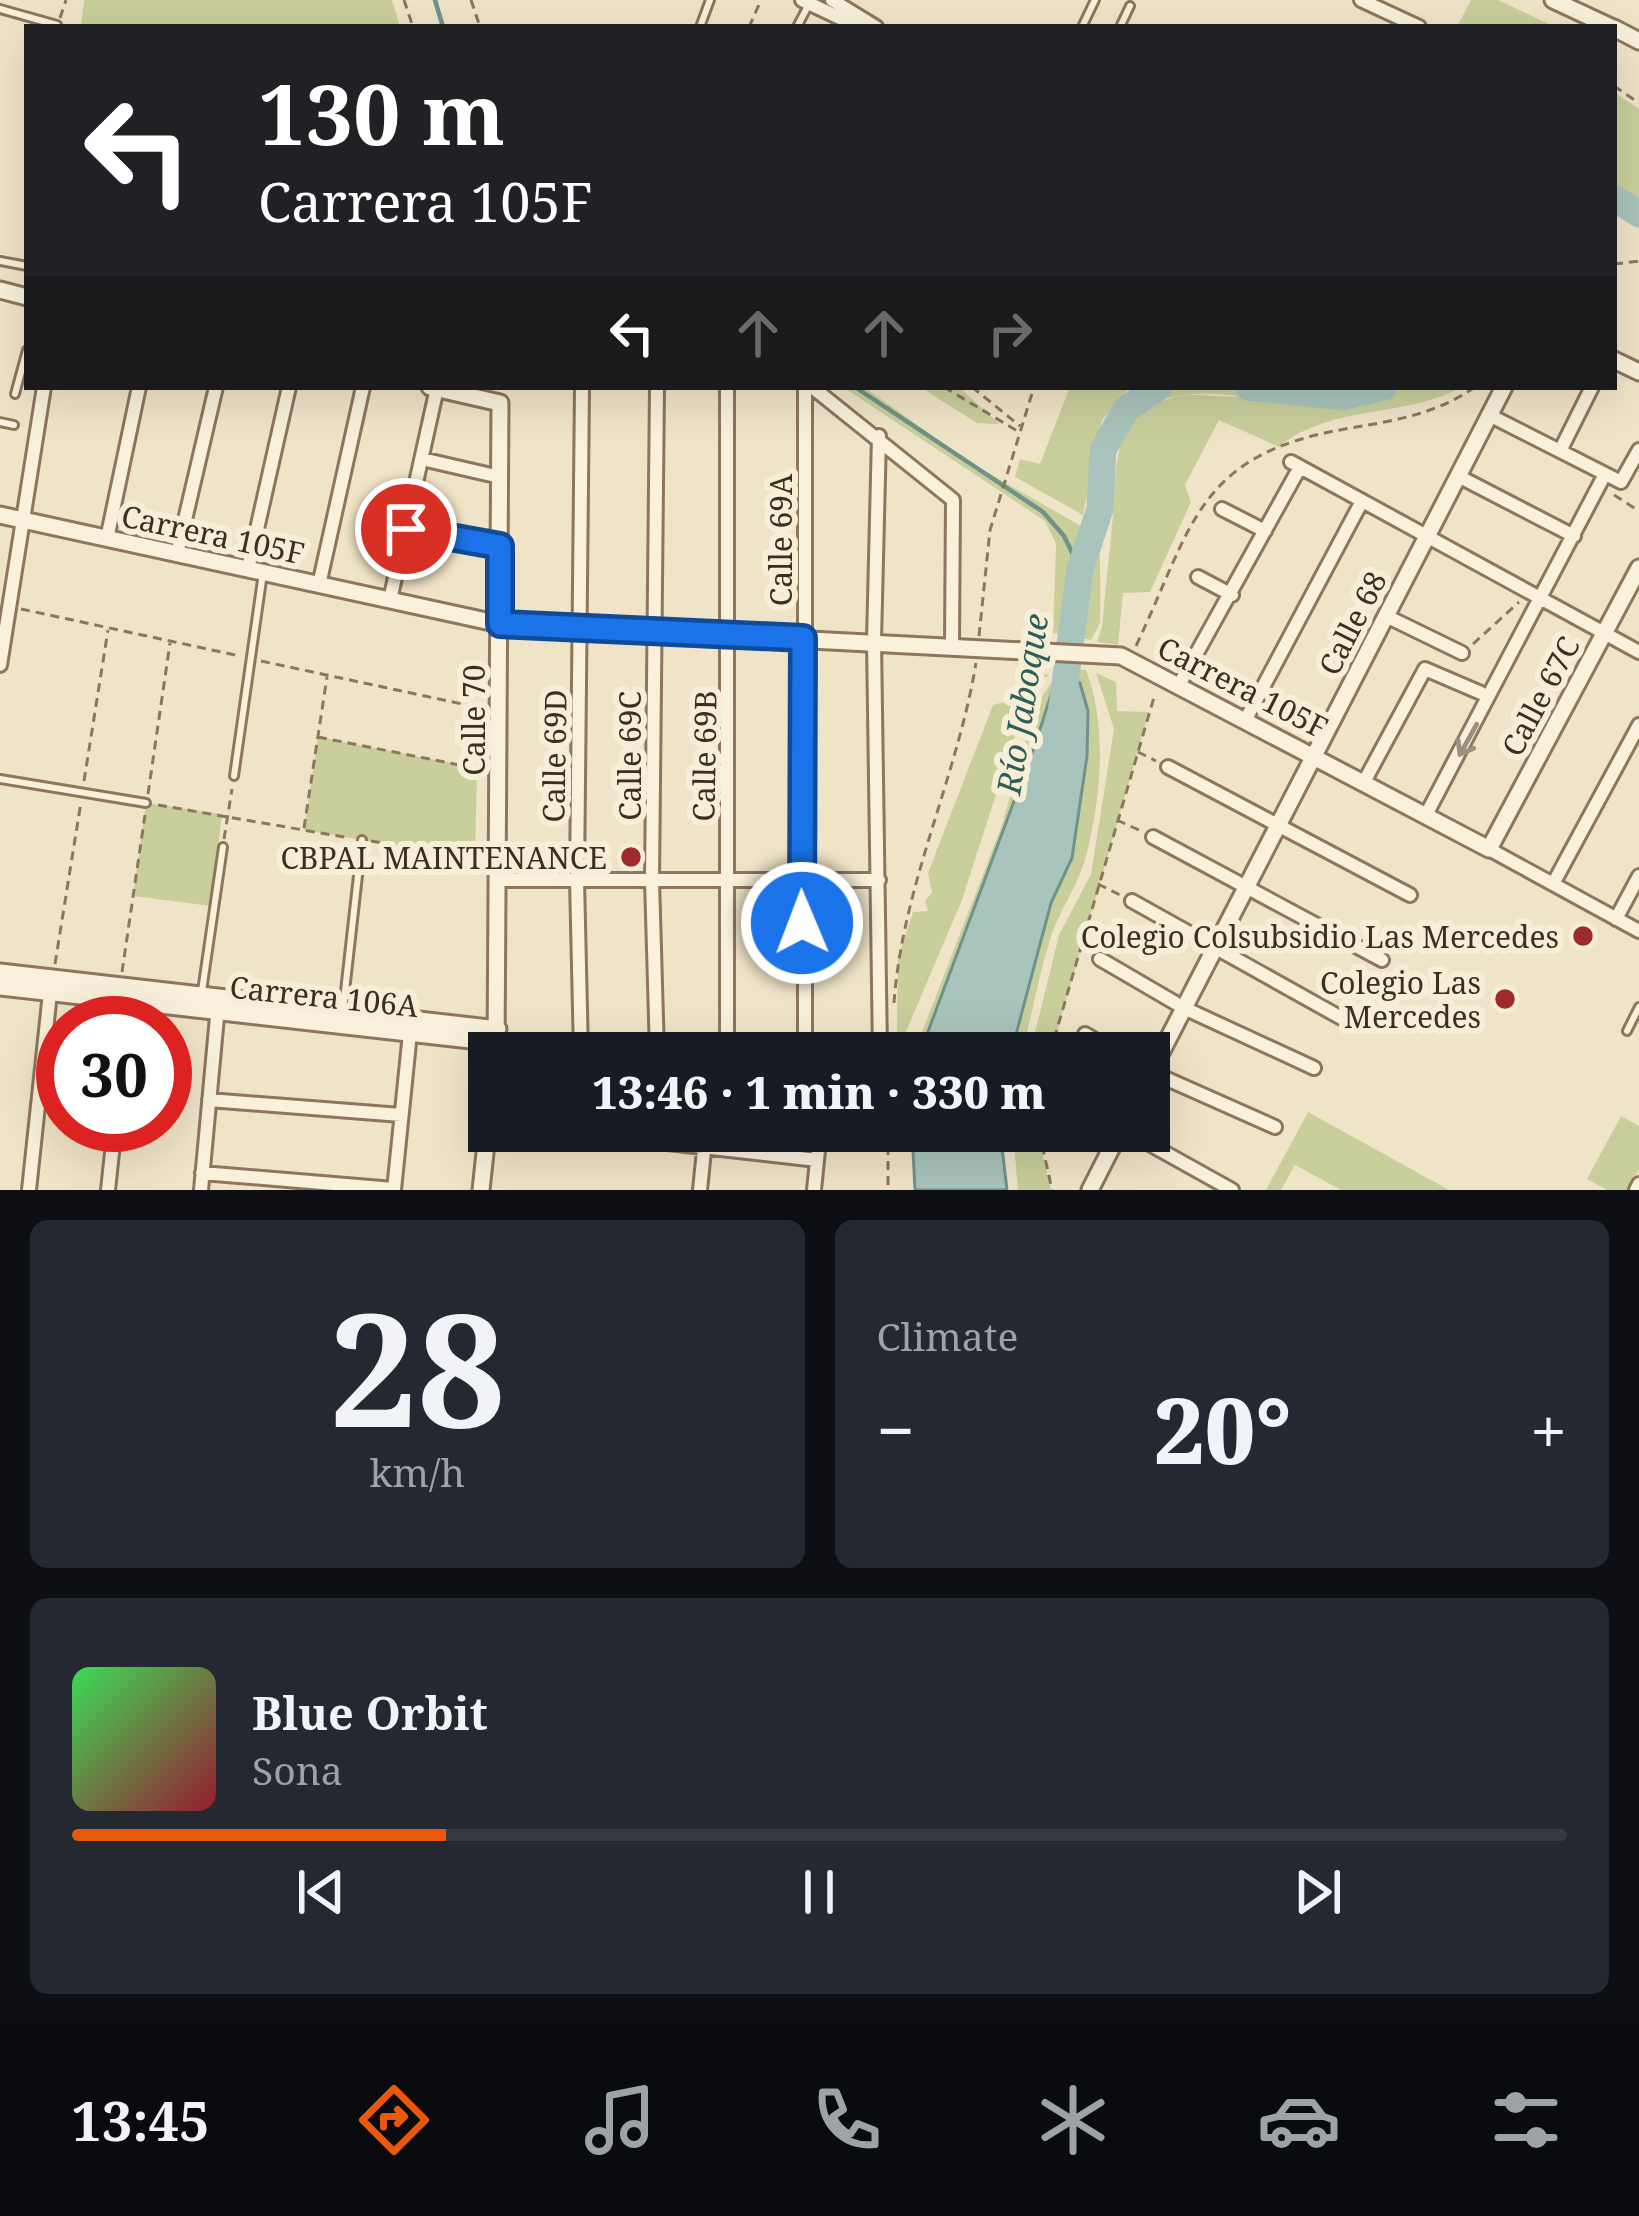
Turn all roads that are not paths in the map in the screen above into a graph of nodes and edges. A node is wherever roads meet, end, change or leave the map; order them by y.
1 (832, 0) edge
2 (1361, 0) edge
3 (1553, 0) edge
4 (808, 1) edge
5 (1130, 6) dead end
6 (0, 9) edge
7 (50, 24) edge
8 (853, 24) edge
9 (871, 24) edge
10 (1121, 24) edge
11 (1413, 24) edge
12 (1604, 24) edge
13 (24, 361) edge
14 (44, 390) edge
15 (138, 390) edge
16 (215, 390) edge
17 (288, 390) edge
18 (363, 390) edge
19 (433, 390) edge
20 (452, 390) edge
21 (583, 390) edge
22 (657, 390) edge
23 (728, 390) edge
24 (808, 390) edge
25 (812, 390) edge
26 (1502, 390) edge
27 (1590, 390) edge
28 (15, 394) dead end
29 (500, 395) edge
30 (1490, 415) junction
31 (0, 422) edge
32 (14, 425) dead end
33 (879, 436) junction
34 (1639, 450) edge
35 (1560, 451) junction
36 (422, 459) junction
37 (1605, 474) junction
38 (1458, 476) junction
39 (500, 477) junction
40 (1361, 501) junction
41 (1222, 509) dead end
42 (0, 515) edge
43 (22, 520) junction
44 (406, 529) junction
45 (1264, 531) junction
46 (1574, 536) junction
47 (1427, 538) junction
48 (107, 539) junction
49 (500, 546) junction
50 (177, 554) junction
51 (1639, 568) edge
52 (256, 571) junction
53 (1198, 577) dead end
54 (319, 585) junction
55 (1232, 596) junction
56 (1535, 596) junction
57 (390, 600) junction
58 (1386, 616) junction
59 (500, 624) junction
60 (580, 628) junction
61 (655, 632) junction
62 (1604, 633) junction
63 (730, 635) junction
64 (803, 638) junction
65 (874, 641) junction
66 (952, 645) junction
67 (1639, 652) edge
68 (1462, 653) road end
69 (0, 665) edge
70 (1179, 685) junction
71 (1480, 693) dead end
72 (1246, 719) junction
73 (1639, 725) edge
74 (1314, 754) junction
75 (1168, 767) road end
76 (234, 776) road end
77 (0, 778) edge
78 (1364, 782) junction
79 (146, 802) road end
80 (1426, 815) junction
81 (1278, 825) junction
82 (1153, 837) road end
83 (362, 840) road end
84 (223, 847) road end
85 (1489, 849) junction
86 (499, 872) junction
87 (1639, 876) edge
88 (577, 880) junction
89 (652, 880) junction
90 (727, 880) junction
91 (801, 880) junction
92 (879, 880) junction
93 (1553, 884) junction
94 (1246, 887) junction
95 (1410, 895) dead end
96 (1132, 902) road end
97 (1616, 919) junction
98 (1639, 931) edge
99 (1215, 947) junction
100 (1100, 959) dead end
101 (1382, 959) dead end
102 (0, 972) edge
103 (0, 987) edge
104 (50, 993) junction
105 (79, 996) edge
106 (192, 1001) edge
107 (213, 1001) junction
108 (1639, 1007) edge
109 (1184, 1008) junction
110 (343, 1011) junction
111 (1345, 1020) dead end
112 (1628, 1031) dead end
113 (497, 1032) edge
114 (581, 1032) edge
115 (656, 1032) edge
116 (728, 1032) edge
117 (805, 1032) edge
118 (880, 1032) edge
119 (410, 1033) junction
120 (1170, 1035) edge
121 (468, 1036) edge
122 (468, 1039) edge
123 (1314, 1068) dead end
124 (1170, 1082) edge
125 (209, 1100) junction
126 (401, 1115) junction
127 (1275, 1127) dead end
128 (112, 1152) edge
129 (485, 1152) edge
130 (704, 1152) edge
131 (742, 1152) edge
132 (818, 1152) edge
133 (1111, 1152) edge
134 (1162, 1152) edge
135 (817, 1160) junction
136 (202, 1173) junction
137 (29, 1190) edge
138 (108, 1190) edge
139 (201, 1190) edge
140 (394, 1190) edge
141 (481, 1190) edge
142 (700, 1190) edge
143 (814, 1190) edge
144 (1090, 1190) edge
145 (1232, 1190) edge

1 - 9 street
2 - 11 street
3 - 12 street
4 - 8 street
5 - 10 lane
6 - 7 lane
13 - 28 lane
14 - 43 street
15 - 48 street
16 - 50 street
17 - 52 street
18 - 54 street
19 - 36 street
20 - 29 street
21 - 60 street, Calle 69D
22 - 61 street, Calle 69C
23 - 63 street, Calle 69B
24 - 64 street, Calle 69A
25 - 33 street
26 - 30 street, Calle 68
27 - 35 street
29 - 39 street, Calle 70
30 - 35 street
30 - 38 street, Calle 68
31 - 32 lane
33 - 65 street
33 - 66 street
34 - 37 street
35 - 37 street
36 - 39 street
36 - 44 street
37 - 46 street
38 - 46 street
38 - 47 street, Calle 68
39 - 49 street, Calle 70
40 - 45 street
40 - 47 street
40 - 72 street
41 - 45 street
42 - 43 street, Carrera 105F
43 - 48 street, Carrera 105F
43 - 69 street
44 - 49 street
44 - 57 street
45 - 55 street
46 - 56 street
47 - 56 street
47 - 58 street, Calle 68
48 - 50 street, Carrera 105F
49 - 59 street, Calle 70
50 - 52 street, Carrera 105F
51 - 62 street, Calle 67C
52 - 54 street, Carrera 105F
52 - 76 lane
53 - 55 street
54 - 57 street, Carrera 105F
55 - 70 street
56 - 62 street
56 -> 80 street
57 - 59 street, Carrera 105F
58 - 68 street
58 - 74 street, Calle 68
59 - 60 street, Carrera 105F
59 - 86 street, Calle 70
60 - 61 street, Carrera 105F
60 - 88 street, Calle 69D
61 - 63 street, Carrera 105F
61 - 89 street, Calle 69C
62 - 67 street
62 - 85 street, Calle 67C
63 - 64 street, Carrera 105F
63 - 90 street, Calle 69B
64 - 65 street, Carrera 105F
64 - 91 street, Calle 69A
65 - 66 street, Carrera 105F
65 - 92 street
66 - 70 street, Carrera 105F
70 - 72 street, Carrera 105F
71 - 78 street
72 - 74 street, Carrera 105F
73 - 93 street
74 - 78 street, Carrera 105F
74 - 81 street, Calle 68
75 - 81 street
77 - 79 lane
78 - 80 street, Carrera 105F
80 - 85 street, Carrera 105F
81 - 94 street, Calle 68
81 - 95 street
82 - 94 street
83 - 110 lane
84 - 107 lane
85 - 93 street, Carrera 105F
86 - 88 street
86 - 113 street, Calle 70
87 - 97 street
88 - 89 street
88 - 114 street, Calle 69D
89 - 90 street
89 - 115 street, Calle 69C
90 - 91 street
90 - 116 street, Calle 69B
91 - 92 street
91 - 117 street, Calle 69A
92 - 118 street
93 - 97 street, Carrera 105F
94 - 99 street, Calle 68
94 - 101 street
96 - 99 street
97 - 98 street, Carrera 105F
99 - 109 street, Calle 68
99 - 111 street
100 - 109 street
102 - 107 street, Carrera 106A
103 - 104 street, Carrera 106A
104 - 105 street, Carrera 106A
104 - 137 street
106 - 107 street, Carrera 106A
107 - 110 street, Carrera 106A
107 - 119 street, Carrera 106A
107 - 125 street
108 - 112 lane
109 - 120 street, Calle 68
109 - 123 street
110 - 121 street, Carrera 106A
119 - 122 street, Carrera 106A
119 - 126 street
124 - 127 street
125 - 126 street
125 - 136 street
126 - 140 street
128 - 138 street
129 - 141 street
130 - 142 street
131 - 135 street
132 - 135 street
133 - 144 street
134 - 145 street
135 - 143 street
136 - 139 street
136 - 140 street

